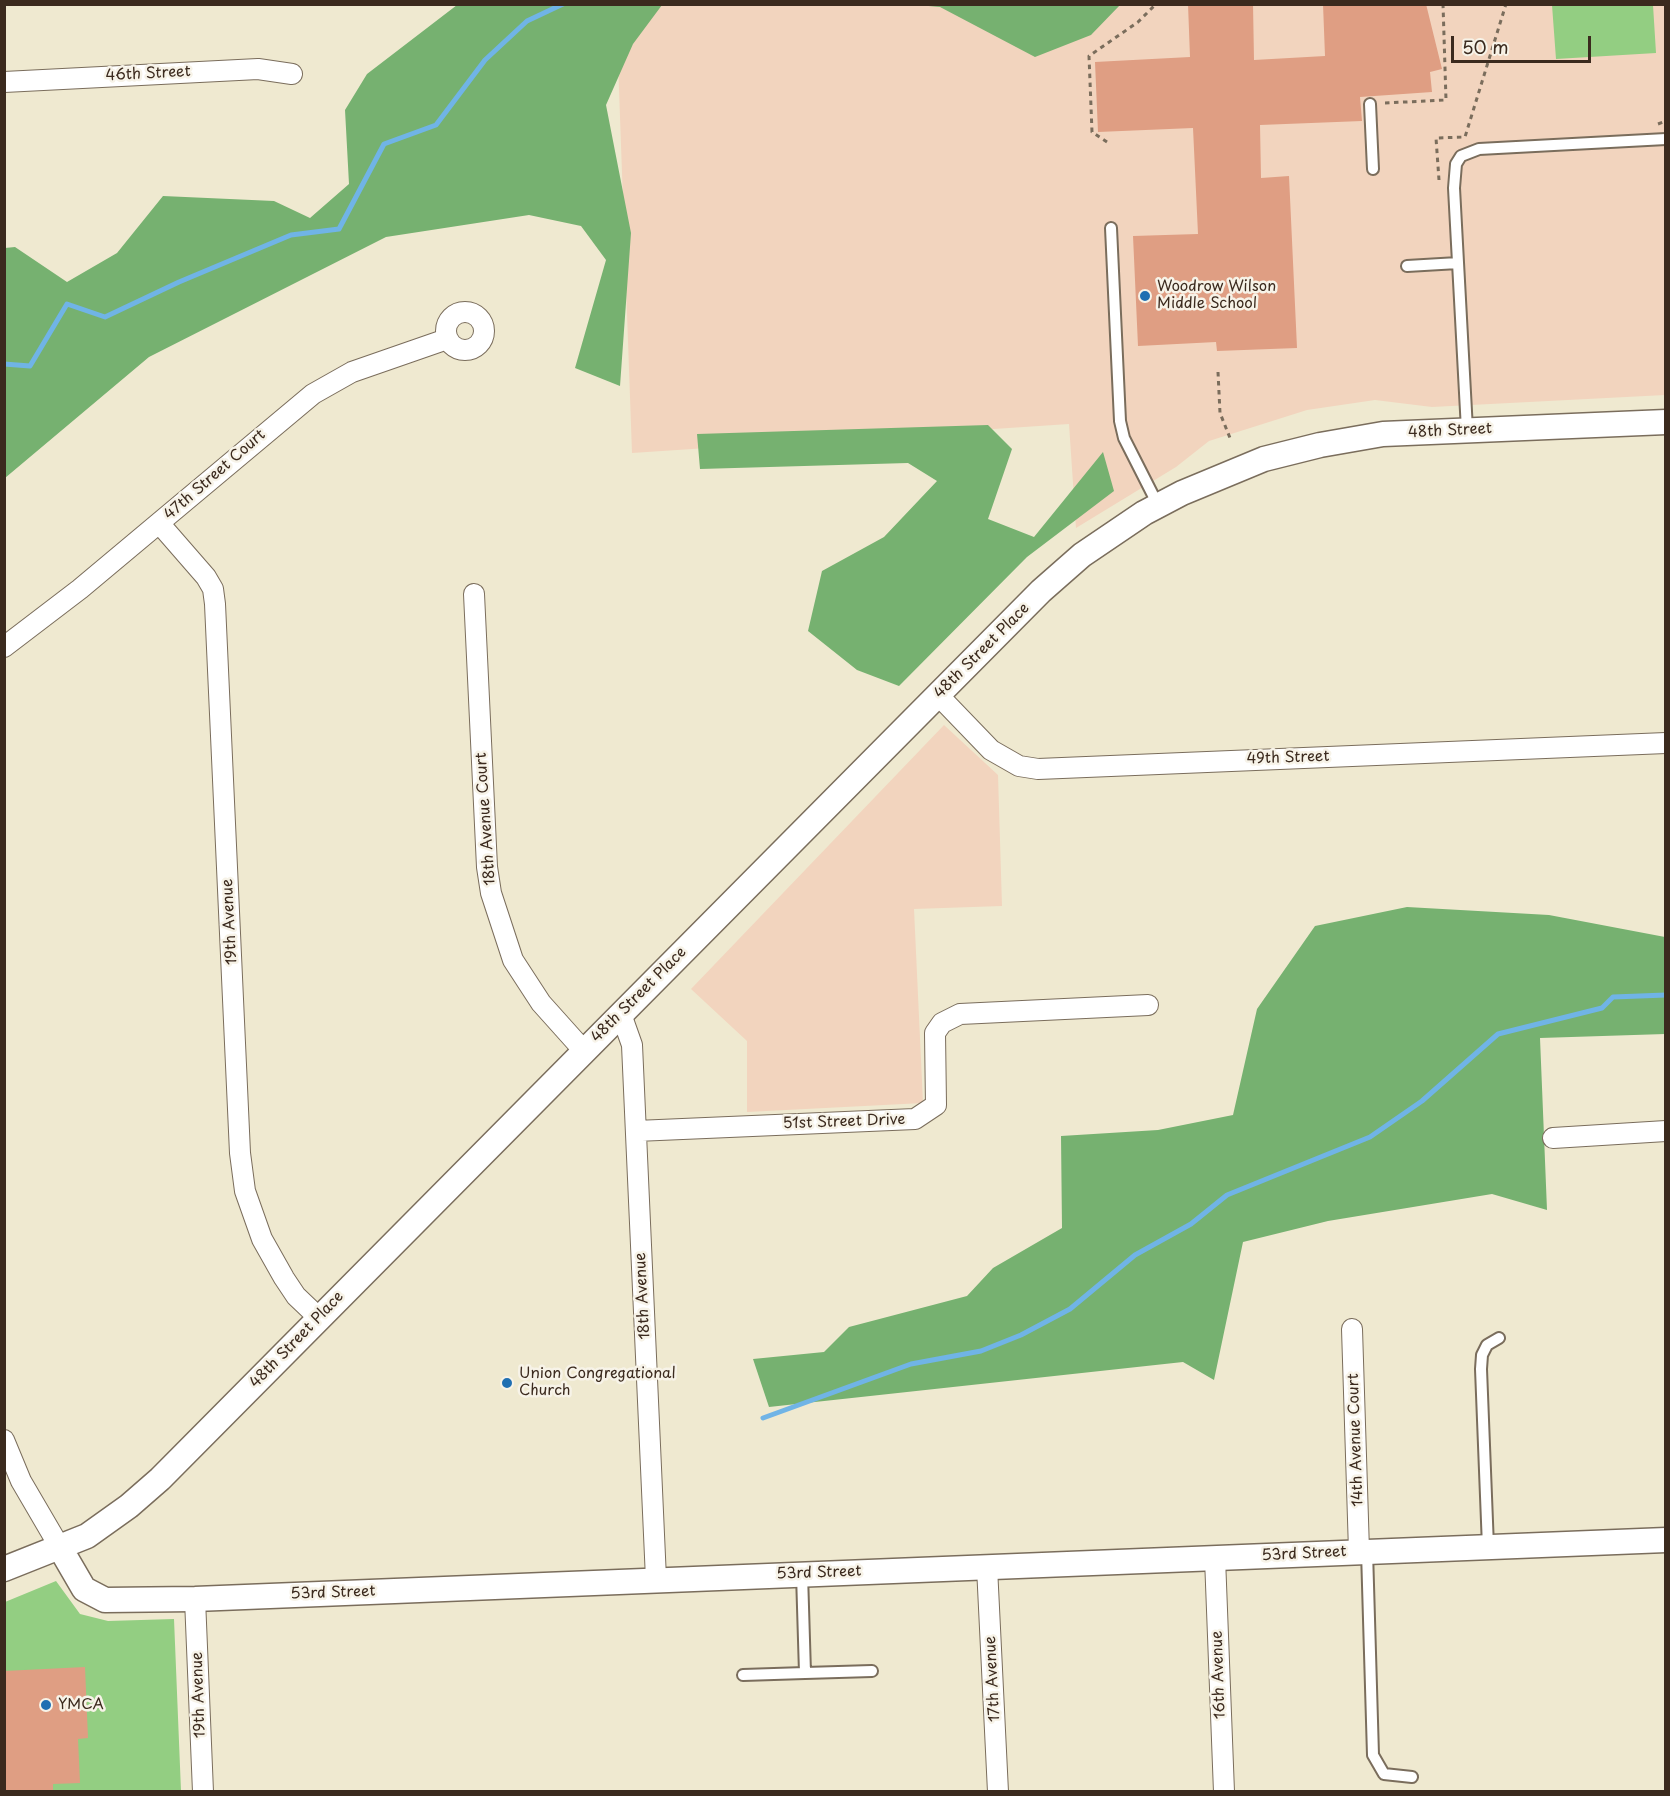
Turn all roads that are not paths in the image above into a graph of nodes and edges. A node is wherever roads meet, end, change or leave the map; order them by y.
1 (292, 74) dead end
2 (4, 82) edge
3 (1370, 104) road end
4 (1665, 138) edge
5 (1373, 169) dead end
6 (1111, 228) dead end
7 (1458, 263) junction
8 (1407, 266) dead end
9 (447, 339) dead end
10 (1665, 422) edge
11 (1467, 430) junction
12 (1238, 468) joint
13 (1158, 506) junction
14 (159, 523) junction
15 (474, 594) dead end
16 (4, 647) edge
17 (938, 695) junction
18 (1665, 743) edge
19 (1148, 1005) dead end
20 (621, 1014) junction
21 (584, 1051) junction
22 (636, 1131) junction
23 (1665, 1131) edge
24 (1553, 1138) dead end
25 (318, 1317) junction
26 (1352, 1329) dead end
27 (1499, 1338) dead end
28 (4, 1440) edge
29 (1665, 1540) edge
30 (59, 1546) junction
31 (1488, 1546) junction
32 (1363, 1551) junction
33 (1215, 1558) junction
34 (987, 1566) junction
35 (4, 1569) edge
36 (802, 1574) junction
37 (656, 1579) junction
38 (195, 1599) junction
39 (872, 1671) dead end
40 (805, 1673) junction
41 (743, 1675) dead end
42 (1412, 1777) dead end
43 (203, 1791) edge
44 (998, 1791) edge
45 (1224, 1791) edge

1 - 2 street, 46th Street
3 - 5 lane
4 - 7 lane
6 - 13 lane
7 - 8 lane
7 - 11 lane
9 - 14 street, 47th Street Court
10 - 11 street, 48th Street
11 - 12 street, 48th Street
12 - 13 street, 48th Street Place
13 - 17 street, 48th Street Place
14 - 16 street, 47th Street Court
14 - 25 street, 19th Avenue
15 - 21 street, 18th Avenue Court
17 - 18 street, 49th Street
17 - 20 street, 48th Street Place
19 - 22 street, 51st Street Drive
20 - 21 street, 48th Street Place
20 - 22 street, 18th Avenue
21 - 25 street, 48th Street Place
22 - 37 street, 18th Avenue
23 - 24 street
25 - 30 street, 48th Street Place
26 - 32 street, 14th Avenue Court
27 - 31 lane
28 - 30 street
29 - 31 street, 53rd Street
30 - 35 street
30 - 38 street, 53rd Street
31 - 32 street, 53rd Street
32 - 33 street, 53rd Street
32 - 42 lane
33 - 34 street, 53rd Street
33 - 45 street, 16th Avenue
34 - 36 street, 53rd Street
34 - 44 street, 17th Avenue
36 - 37 street, 53rd Street
36 - 40 lane
37 - 38 street, 53rd Street
38 - 43 street, 19th Avenue
39 - 40 lane
40 - 41 lane

